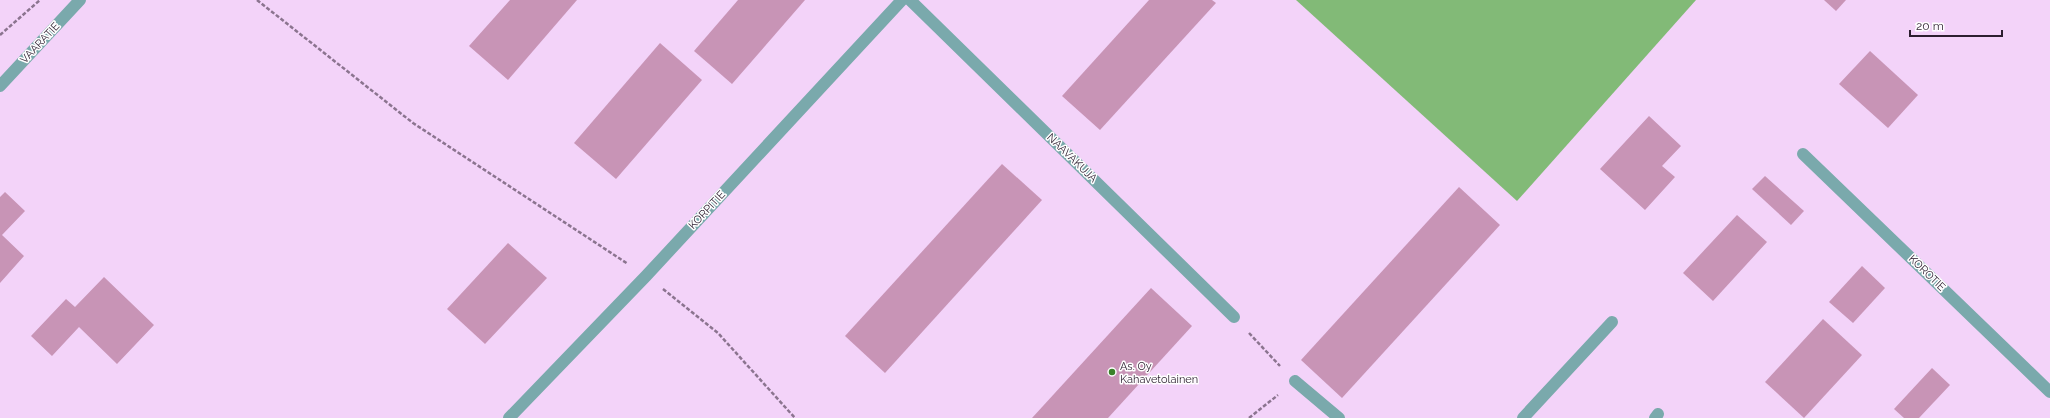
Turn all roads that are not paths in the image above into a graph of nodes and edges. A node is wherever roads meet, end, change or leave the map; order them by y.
1 (80, 0) edge
2 (902, 0) edge
3 (910, 0) edge
4 (0, 86) edge
5 (1803, 154) dead end
6 (1234, 317) road end
7 (1612, 322) dead end
8 (1295, 381) road end
9 (2050, 392) edge
10 (508, 418) edge
11 (1339, 418) edge
12 (1523, 418) edge

1 - 4 street, VAARATIE
2 - 10 street, KORPITIE
3 - 6 street, NAAVAKUJA
5 - 9 street, KOROTIE
7 - 12 street
8 - 11 street

